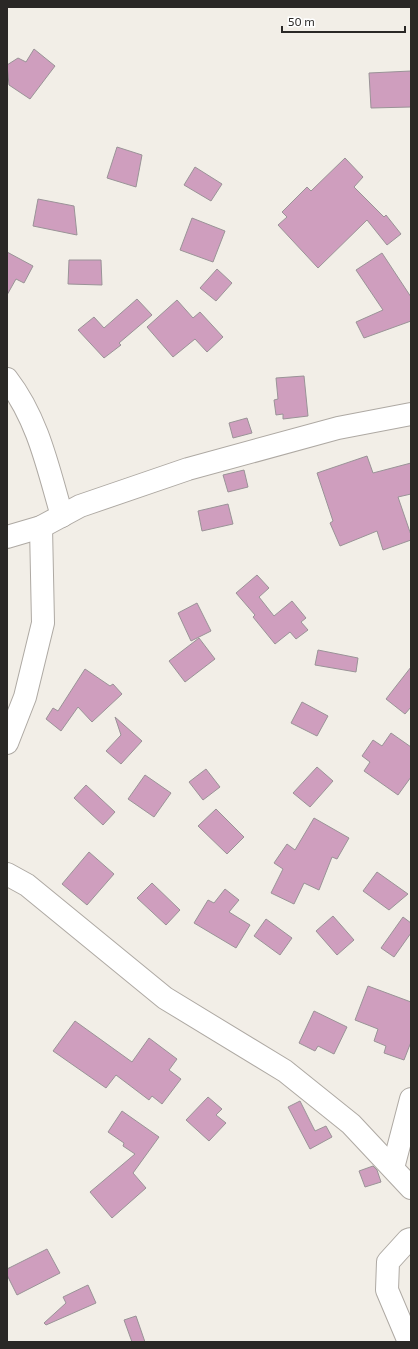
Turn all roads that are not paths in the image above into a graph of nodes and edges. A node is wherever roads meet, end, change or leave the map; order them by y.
1 (7, 379) edge
2 (411, 414) edge
3 (62, 516) junction
4 (41, 526) junction
5 (7, 537) edge
6 (7, 743) edge
7 (7, 874) edge
8 (411, 1099) edge
9 (393, 1168) junction
10 (411, 1188) edge
11 (411, 1239) edge
12 (409, 1342) edge

1 - 3 street
2 - 3 street
3 - 4 street
4 - 5 street
4 - 6 street
7 - 9 street
8 - 9 street
9 - 10 street
11 - 12 street

